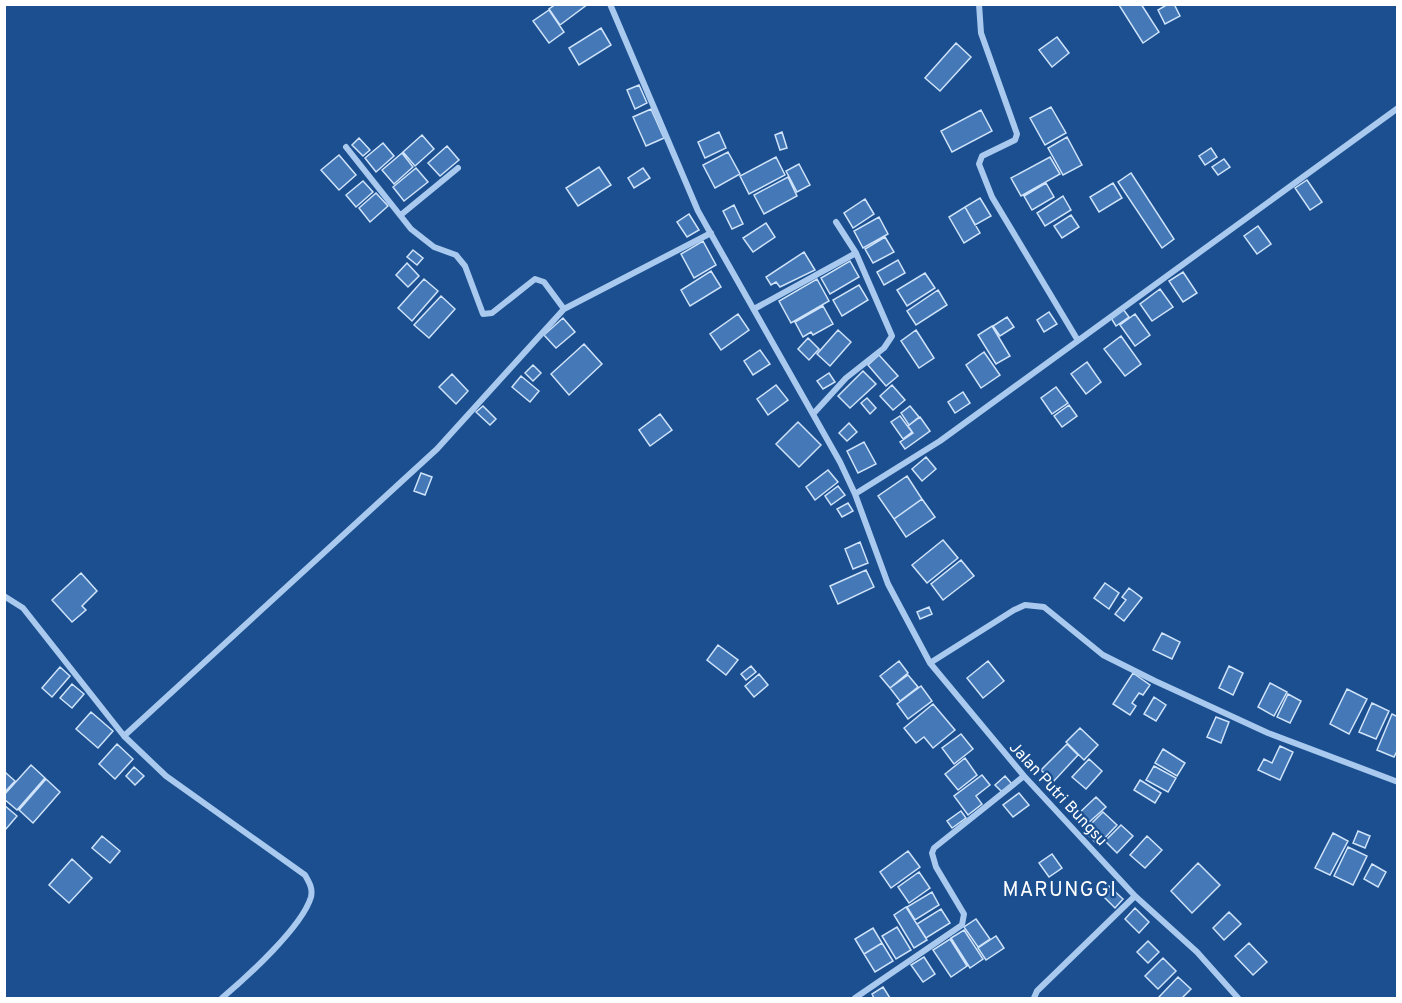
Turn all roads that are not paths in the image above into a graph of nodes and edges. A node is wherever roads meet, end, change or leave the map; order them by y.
1 (610, 4) edge
2 (979, 4) edge
3 (1398, 108) edge
4 (346, 147) dead end
5 (458, 168) dead end
6 (402, 214) junction
7 (836, 222) dead end
8 (711, 233) junction
9 (856, 253) junction
10 (564, 309) junction
11 (754, 309) junction
12 (1077, 339) junction
13 (814, 413) junction
14 (855, 494) junction
15 (4, 596) edge
16 (930, 663) junction
17 (124, 736) junction
18 (1024, 776) junction
19 (1398, 782) edge
20 (1134, 896) junction
21 (222, 999) edge
22 (855, 999) edge
23 (1034, 999) edge
24 (1238, 999) edge

1 - 8 street, Jalan Putri Bungsu
2 - 12 street
3 - 12 street
4 - 6 street
5 - 6 street
6 - 10 street
7 - 9 street
8 - 10 street
8 - 11 street, Jalan Putri Bungsu
9 - 11 street
9 - 13 street
10 - 17 street
11 - 13 street, Jalan Putri Bungsu
12 - 14 street
13 - 14 street, Jalan Putri Bungsu
14 - 16 street, Jalan Putri Bungsu
15 - 17 street
16 - 18 street, Jalan Putri Bungsu
16 - 19 street
17 - 21 street
18 - 20 street, Jalan Putri Bungsu
18 - 22 street
20 - 23 street
20 - 24 street, Jalan Putri Bungsu

